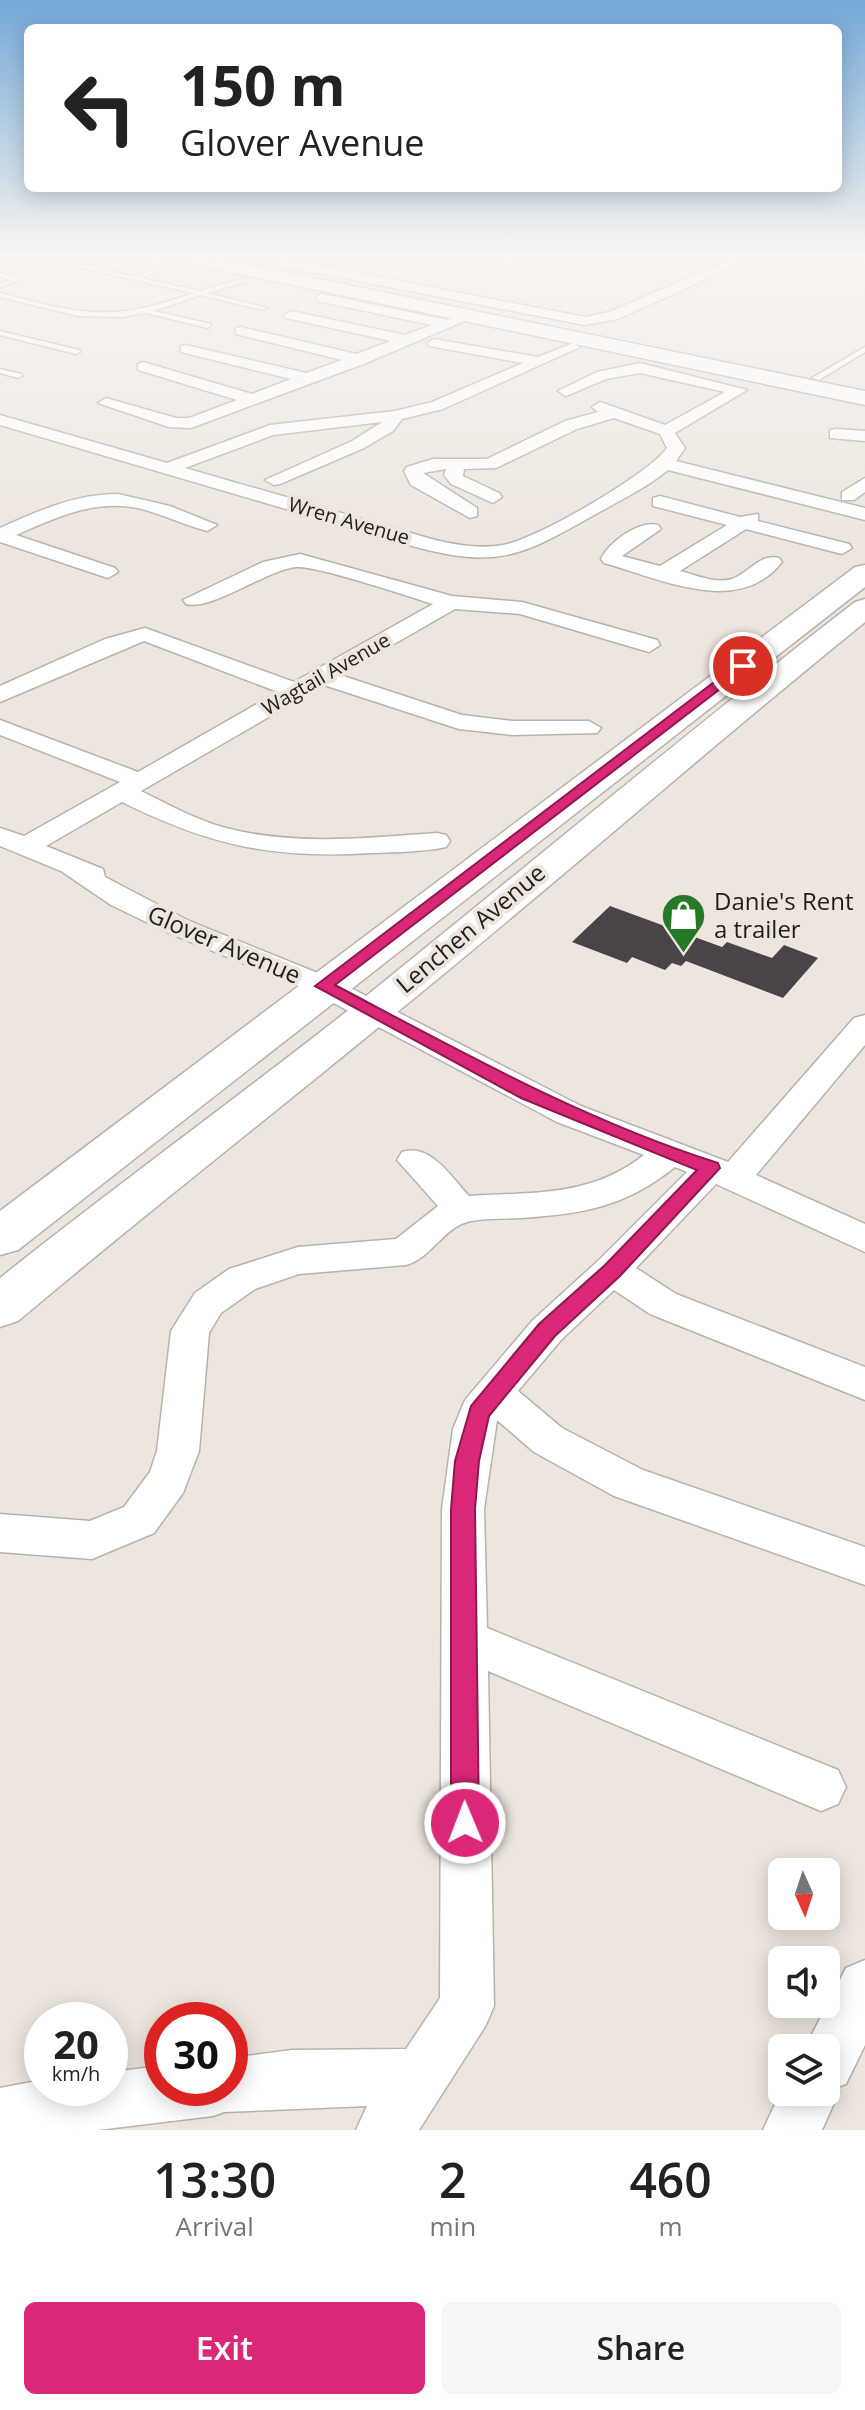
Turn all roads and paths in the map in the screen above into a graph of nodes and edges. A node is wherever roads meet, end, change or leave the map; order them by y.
1 (70, 350) edge
2 (192, 350) edge
3 (321, 350) edge
4 (383, 350) edge
5 (416, 350) edge
6 (476, 350) edge
7 (566, 350) edge
8 (618, 350) edge
9 (669, 350) edge
10 (863, 350) edge
11 (76, 352) dead end
12 (361, 360) junction
13 (542, 362) junction
14 (143, 367) dead end
15 (0, 371) edge
16 (613, 372) junction
17 (18, 376) dead end
18 (816, 378) junction
19 (311, 379) junction
20 (865, 388) edge
21 (566, 391) dead end
22 (865, 396) edge
23 (256, 400) junction
24 (106, 403) dead end
25 (395, 416) junction
26 (0, 420) edge
27 (336, 422) junction
28 (836, 434) dead end
29 (865, 436) edge
30 (669, 448) junction
31 (717, 459) dead end
32 (457, 464) junction
33 (170, 468) junction
34 (274, 480) dead end
35 (865, 483) edge
36 (788, 495) junction
37 (493, 497) dead end
38 (856, 498) edge
39 (660, 502) dead end
40 (470, 512) dead end
41 (865, 514) edge
42 (743, 524) junction
43 (207, 525) dead end
44 (651, 529) dead end
45 (0, 535) edge
46 (854, 561) edge
47 (772, 562) dead end
48 (108, 572) dead end
49 (661, 574) junction
50 (193, 600) dead end
51 (451, 602) junction
52 (865, 608) edge
53 (649, 645) dead end
54 (321, 676) junction
55 (296, 691) junction
56 (0, 695) edge
57 (0, 727) edge
58 (589, 728) dead end
59 (131, 787) junction
60 (437, 841) dead end
61 (12, 842) edge
62 (328, 982) junction
63 (379, 1006) junction
64 (865, 1025) edge
65 (414, 1160) dead end
66 (694, 1162) junction
67 (461, 1209) junction
68 (0, 1237) edge
69 (865, 1239) edge
70 (612, 1270) junction
71 (0, 1307) edge
72 (865, 1384) edge
73 (493, 1393) junction
74 (0, 1533) edge
75 (865, 1566) edge
76 (462, 1639) junction
77 (821, 1787) dead end
78 (865, 1987) edge
79 (840, 2036) edge
80 (418, 2077) junction
81 (248, 2084) edge
82 (144, 2096) edge
83 (804, 2106) edge
84 (10, 2112) dead end
85 (385, 2130) edge
86 (792, 2130) edge

1 - 11 lane
2 - 19 street
3 - 12 street
4 - 12 street
5 - 27 street
6 - 13 street
7 - 13 street
8 - 22 main road
9 - 18 main road
10 - 18 lane
12 - 19 street
13 - 16 street
13 - 25 street
14 - 23 street
15 - 17 lane
16 - 21 street
16 - 30 street, Wren Avenue
18 - 20 main road
18 - 22 main road
19 - 23 street
23 - 24 street
25 - 27 street
25 - 34 street
26 - 33 street, Wren Avenue
27 - 33 street
28 - 29 street
30 - 32 street
30 - 33 street, Wren Avenue
30 - 36 street
31 - 38 street
32 - 37 street
32 - 40 street
35 - 38 street
36 - 41 street
36 - 42 street
39 - 42 street
42 - 46 street
42 - 49 street
43 - 45 street
44 - 49 street
45 - 48 street
46 - 62 main road, Lenchen Avenue
47 - 49 street
50 - 51 street
51 - 53 street
51 - 54 street, Wagtail Avenue
52 - 63 main road, Lenchen Avenue
54 - 55 street, Wagtail Avenue
54 - 58 street
55 - 56 street
55 - 59 street, Wagtail Avenue
57 - 59 street
59 - 60 street
59 - 61 street, Wagtail Avenue
61 - 62 street, Glover Avenue
62 - 63 street, Glover Avenue
62 - 68 main road, Lenchen Avenue
63 - 66 street, Glover Avenue
63 - 71 main road, Lenchen Avenue
64 - 66 street
65 - 67 street
66 - 67 street
66 - 69 street, Glover Avenue
66 - 70 street
67 - 74 street
70 - 72 street
70 - 73 street
73 - 75 street
73 - 76 street
76 - 77 street
76 - 80 street
78 - 79 street
80 - 81 street
80 - 85 street
82 - 84 street
83 - 86 street

